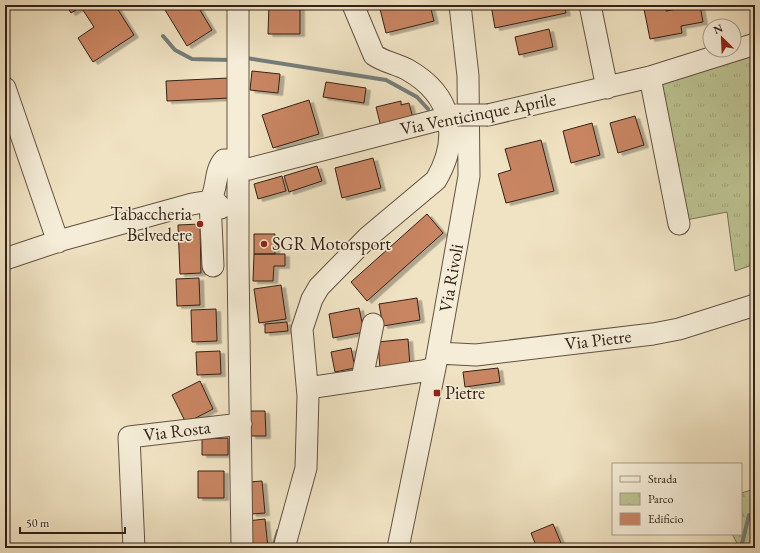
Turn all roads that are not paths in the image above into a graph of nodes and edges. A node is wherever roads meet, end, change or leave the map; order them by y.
1 (238, 5) edge
2 (353, 5) edge
3 (460, 5) edge
4 (590, 5) edge
5 (755, 44) edge
6 (650, 77) junction
7 (5, 88) edge
8 (607, 88) junction
9 (452, 116) junction
10 (237, 166) junction
11 (210, 201) junction
12 (679, 224) dead end
13 (58, 242) junction
14 (5, 259) edge
15 (238, 262) junction
16 (213, 266) dead end
17 (755, 305) edge
18 (373, 324) dead end
19 (437, 360) junction
20 (362, 379) junction
21 (308, 388) junction
22 (241, 424) junction
23 (134, 548) edge
24 (242, 548) edge
25 (284, 548) edge
26 (398, 548) edge

1 - 10 street
2 - 9 street
3 - 19 street, Via Rivoli
4 - 8 street
5 - 6 street, Via Venticinque Aprile
6 - 8 street, Via Venticinque Aprile
6 - 12 street
7 - 13 street
8 - 9 street, Via Venticinque Aprile, bridge
9 - 10 street, Via Venticinque Aprile
9 - 21 street
10 - 11 street
10 - 15 street
11 - 13 street
11 - 15 street
11 - 16 street
13 - 14 street
15 - 22 street
17 - 19 street, Via Pietre
18 - 20 street
19 - 20 street, Via Pietre
19 - 26 street, Via Rivoli
20 - 21 street, Via Pietre
21 - 25 street
22 - 23 street, Via Rosta
22 - 24 street

